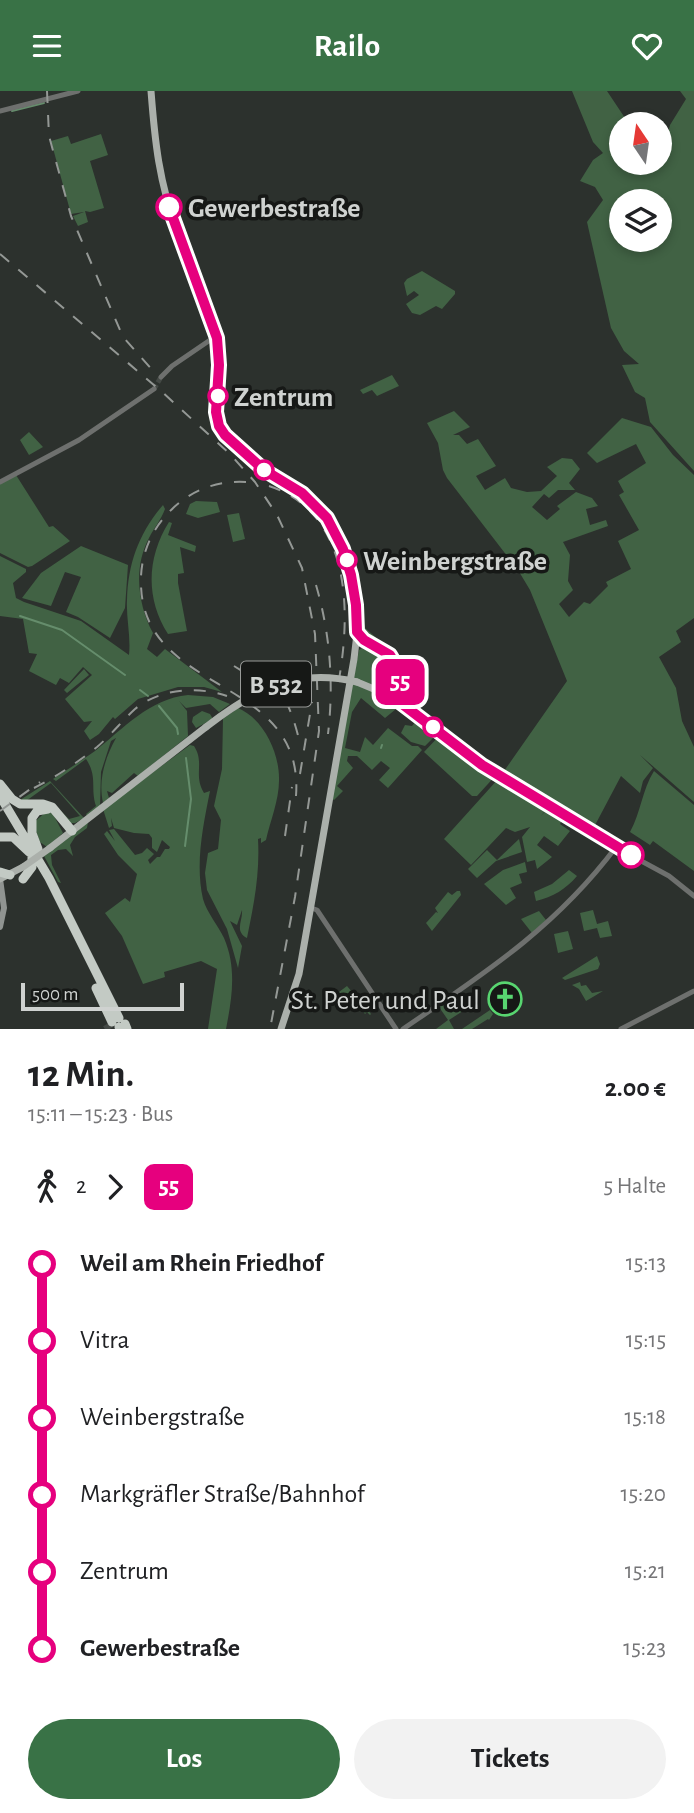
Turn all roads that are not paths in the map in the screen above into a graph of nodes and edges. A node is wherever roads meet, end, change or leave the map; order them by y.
1 (78, 91) edge
2 (150, 91) edge
3 (0, 111) edge
4 (216, 336) junction
5 (162, 377) tunnel mouth
6 (154, 389) tunnel mouth
7 (0, 482) edge
8 (362, 639) junction
9 (398, 688) junction
10 (393, 697) junction
11 (401, 701) junction
12 (0, 787) edge
13 (0, 796) edge
14 (0, 804) edge
15 (85, 821) joint
16 (69, 829) junction
17 (0, 837) edge
18 (616, 846) junction
19 (34, 855) junction
20 (23, 879) dead end
21 (35, 880) dead end
22 (2, 881) edge
23 (694, 896) edge
24 (311, 908) junction
25 (0, 927) edge
26 (97, 967) junction
27 (96, 982) junction
28 (694, 991) edge
29 (119, 1024) edge
30 (281, 1029) edge
31 (396, 1029) edge
32 (402, 1029) edge
33 (621, 1029) edge

1 - 3 street
2 - 4 main road
4 - 5 street
4 - 8 main road
6 - 7 street
8 - 9 main road
8 - 24 main road
9 - 10 main road
9 - 11 street
10 - 11 street
10 - 15 main road, B 532, bridge
11 - 18 street
12 - 16 highway
12 - 19 highway
13 - 26 highway
14 - 19 highway
15 - 16 highway
16 - 19 highway
16 - 22 main road, bridge
17 - 19 highway
18 - 23 street
18 - 32 street
19 - 20 highway
19 - 21 highway
19 - 26 highway
19 - 27 highway
22 - 25 main road
24 - 30 main road
24 - 31 street
26 - 27 highway
27 - 29 highway
27 - 29 highway
28 - 33 street

